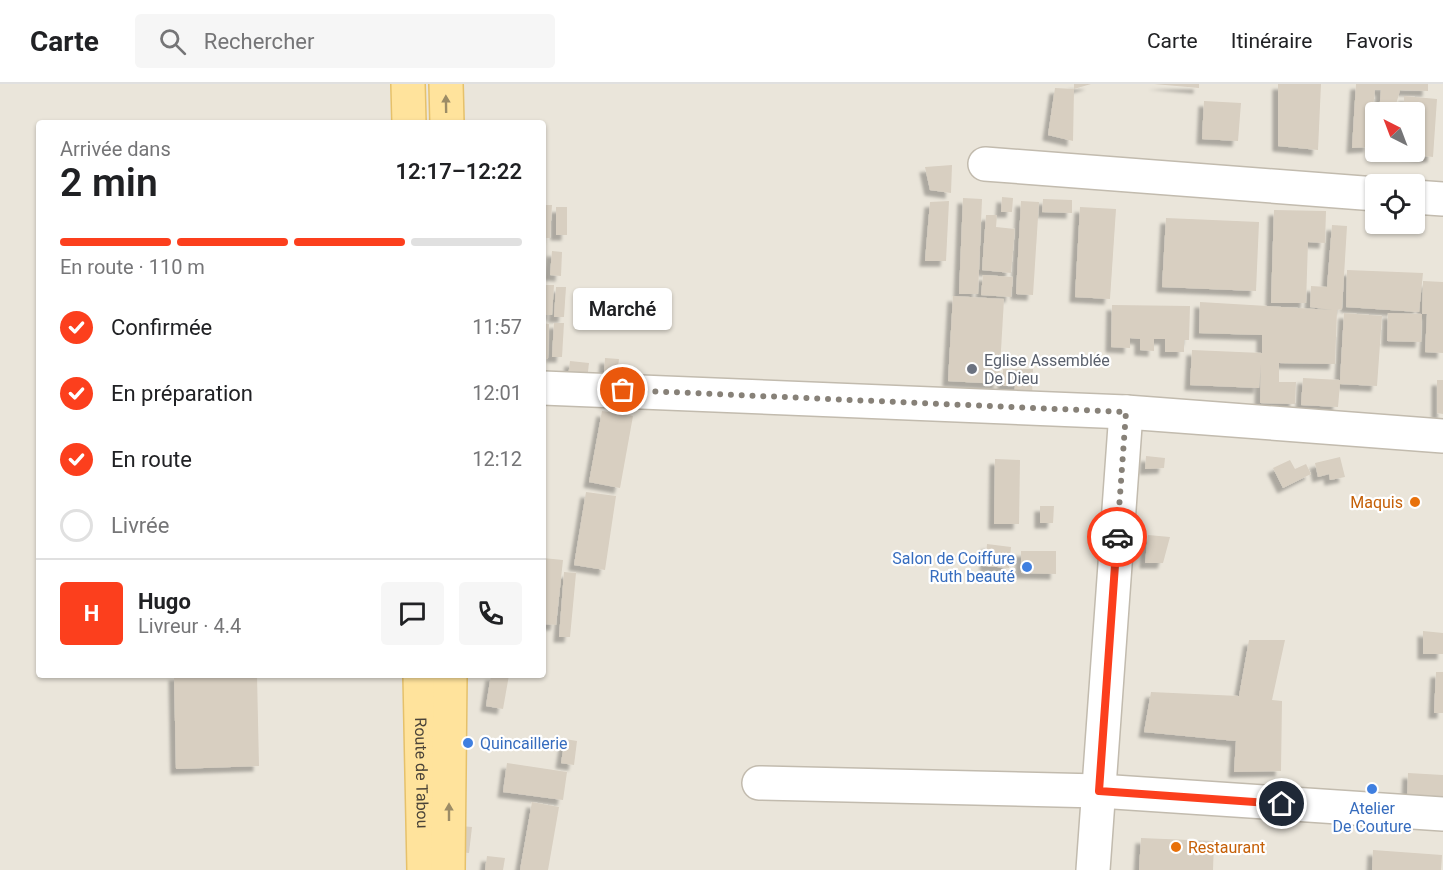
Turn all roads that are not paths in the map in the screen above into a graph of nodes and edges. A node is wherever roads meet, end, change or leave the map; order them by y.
1 (408, 84) edge
2 (446, 84) edge
3 (409, 120) edge
4 (447, 120) edge
5 (985, 164) dead end
6 (1365, 193) edge
7 (1425, 197) edge
8 (1443, 199) edge
9 (546, 388) edge
10 (1126, 412) junction
11 (1443, 436) edge
12 (420, 678) edge
13 (450, 678) edge
14 (759, 783) dead end
15 (1099, 791) junction
16 (1443, 814) edge
17 (424, 870) edge
18 (448, 870) edge
19 (1093, 870) edge

1 - 3 main road
4 -> 2 main road
5 - 6 street
7 - 8 street
9 - 10 street
10 - 11 street
10 - 15 street
12 - 17 main road, Route de Tabou
18 -> 13 main road, Route de Tabou
14 - 15 street
15 - 16 street
15 - 19 street

